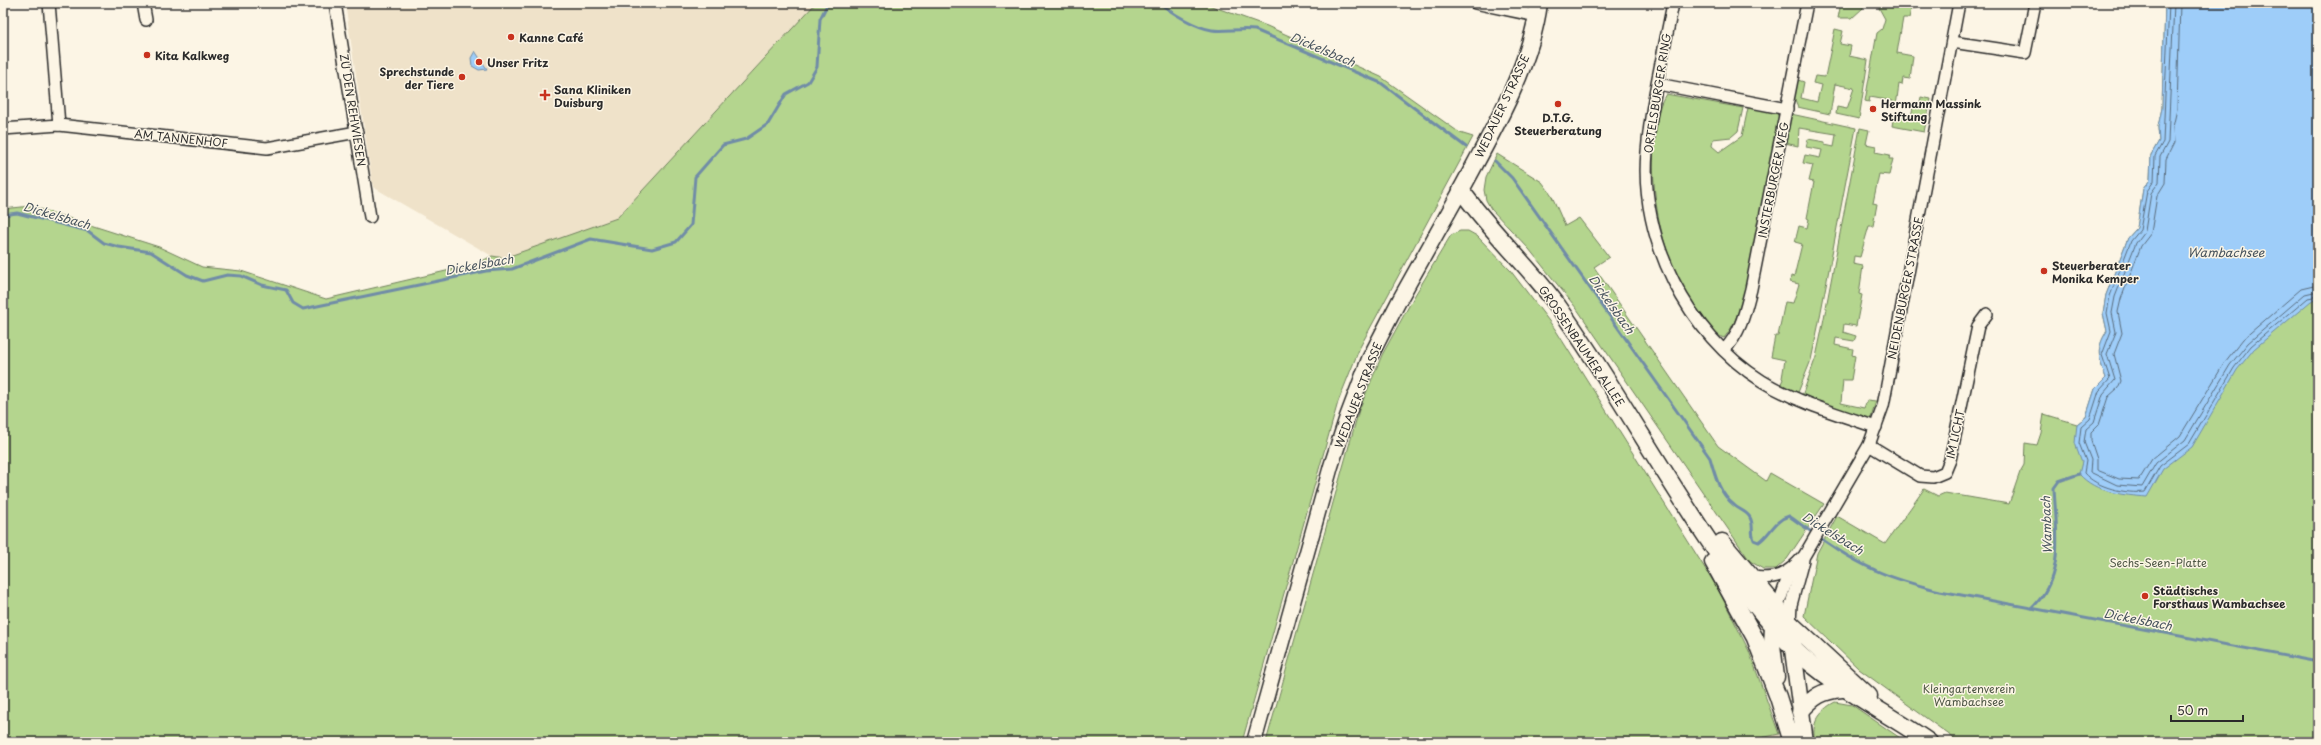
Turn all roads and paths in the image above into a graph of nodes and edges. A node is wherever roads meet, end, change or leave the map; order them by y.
1 (49, 3) edge
2 (143, 3) edge
3 (335, 3) edge
4 (1475, 3) edge
5 (1673, 3) edge
6 (1807, 3) edge
7 (1959, 3) edge
8 (2035, 3) edge
9 (1538, 9) edge
10 (146, 20) dead end
11 (1952, 42) junction
12 (1658, 84) junction
13 (1787, 109) junction
14 (59, 124) junction
15 (3, 129) edge
16 (357, 132) junction
17 (1461, 190) junction
18 (370, 217) dead end
19 (1987, 314) dead end
20 (1724, 350) junction
21 (1876, 427) junction
22 (1869, 445) junction
23 (1689, 512) junction
24 (1804, 556) junction
25 (1790, 571) junction
26 (1750, 577) junction
27 (1777, 609) junction
28 (1790, 623) junction
29 (1773, 627) junction
30 (1792, 646) junction
31 (1842, 689) junction
32 (1778, 698) junction
33 (1800, 712) junction
34 (1897, 720) junction
35 (1254, 742) edge
36 (1792, 742) edge
37 (1805, 742) edge
38 (1929, 742) edge

1 - 14 street
2 - 10 street
3 - 16 street, ZU DEN REHWIESEN
4 - 9 street
5 - 12 street, ORTELSBURGER RING
6 - 13 street, INSTERBURGER WEG
7 - 11 street, NEIDENBURGER STRASSE
8 - 11 street
9 - 17 main road, WEDAUER STRASSE
11 - 21 street, NEIDENBURGER STRASSE
12 - 13 street
12 - 20 street, ORTELSBURGER RING
13 - 20 street, INSTERBURGER WEG
14 - 15 street, AM TANNENHOF
14 - 16 street, AM TANNENHOF
16 - 18 street, ZU DEN REHWIESEN
17 - 23 main road, GROSSENBAUMER ALLEE
17 - 35 street, WEDAUER STRASSE
19 - 22 street, IM LICHT
20 - 21 street, ORTELSBURGER RING
21 - 22 street, NEIDENBURGER STRASSE
22 - 24 street, NEIDENBURGER STRASSE
23 - 26 main road, GROSSENBAUMER ALLEE
23 - 29 main road, GROSSENBAUMER ALLEE
23 - 32 main road
24 - 25 street, NEIDENBURGER STRASSE
24 - 28 street, NEIDENBURGER STRASSE
25 - 26 street, NEIDENBURGER STRASSE
25 - 27 street, NEIDENBURGER STRASSE
26 - 27 main road, GROSSENBAUMER ALLEE
27 - 28 main road, GROSSENBAUMER ALLEE
27 - 29 street, NEIDENBURGER STRASSE
28 - 30 main road
28 - 34 main road, GROSSENBAUMER ALLEE
29 - 30 main road, GROSSENBAUMER ALLEE
29 - 32 main road
30 - 31 main road, GROSSENBAUMER ALLEE
30 - 33 main road
31 - 33 main road
31 - 34 main road, GROSSENBAUMER ALLEE
32 - 36 main road
33 - 37 main road
34 - 38 main road, GROSSENBAUMER ALLEE

